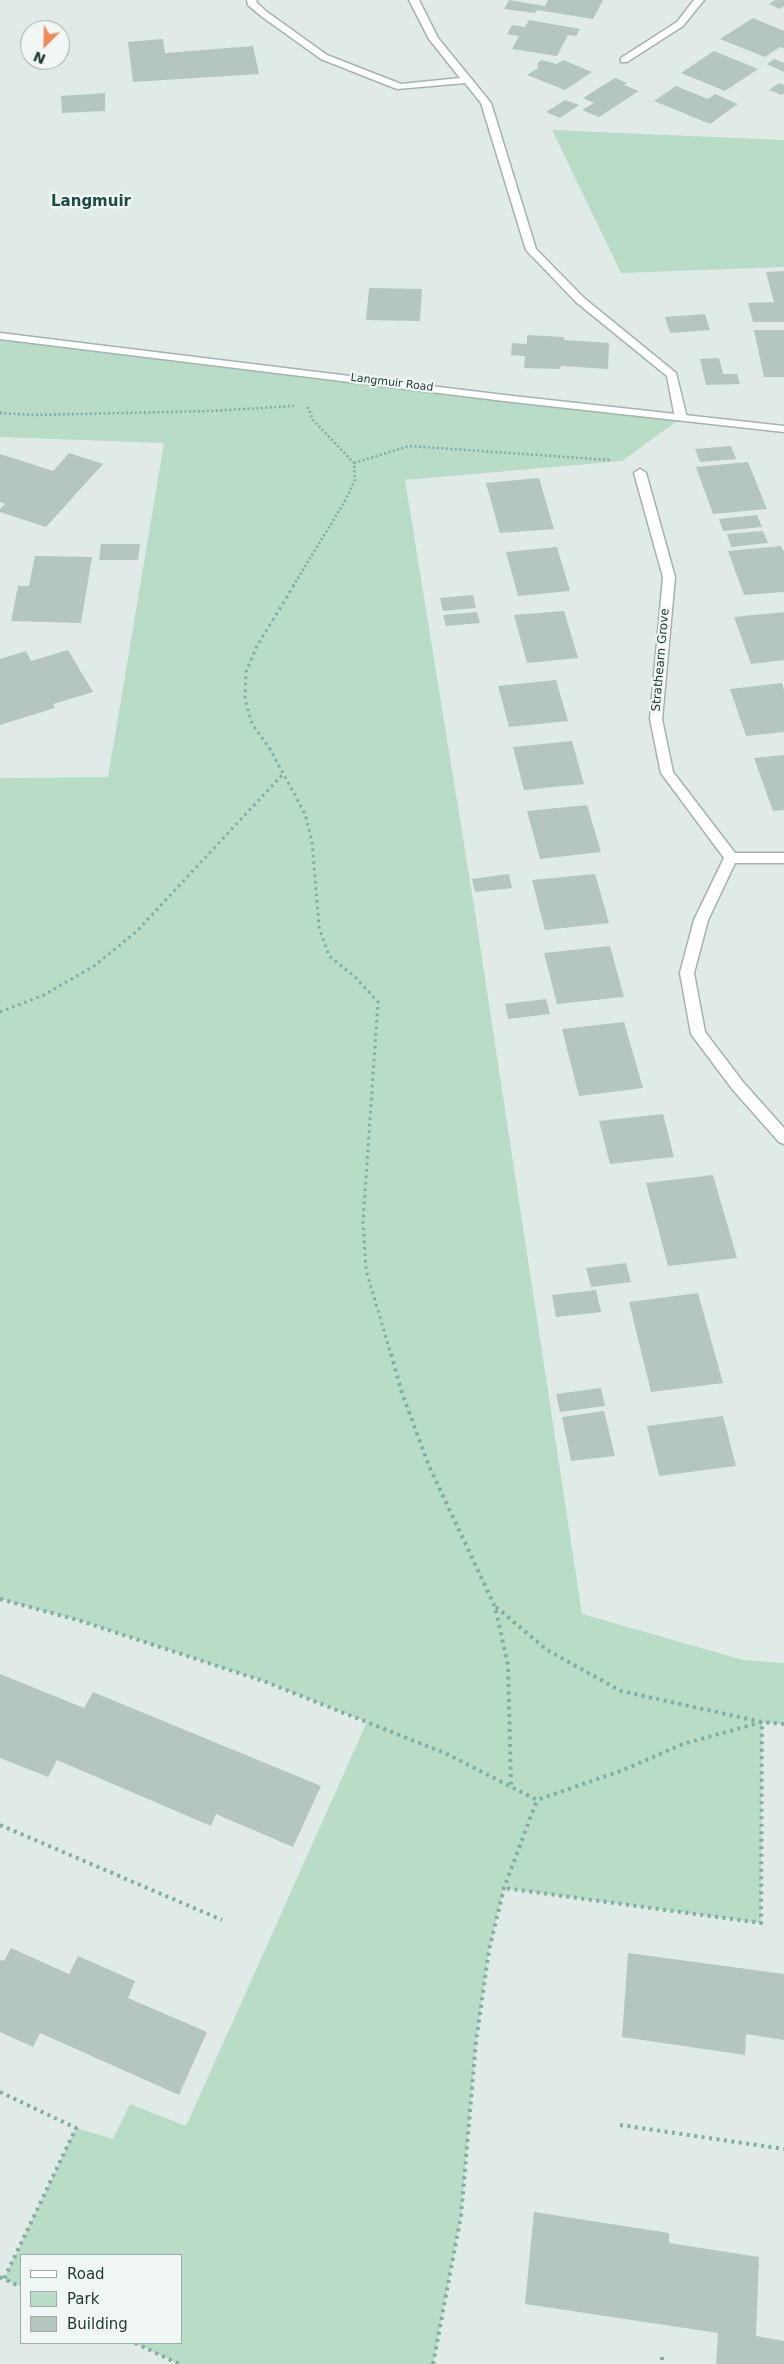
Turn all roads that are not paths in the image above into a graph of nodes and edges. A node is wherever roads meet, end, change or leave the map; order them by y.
1 (252, 0) edge
2 (414, 0) edge
3 (699, 0) edge
4 (624, 60) dead end
5 (467, 80) junction
6 (0, 336) edge
7 (681, 418) junction
8 (784, 429) edge
9 (640, 473) road end
10 (731, 858) junction
11 (784, 858) edge
12 (784, 1138) edge

1 - 5 street
2 - 5 street
3 - 4 street
5 - 7 street
6 - 7 street, Langmuir Road
7 - 8 street, Langmuir Road
9 - 10 street, Strathearn Grove
10 - 11 street
10 - 12 street

